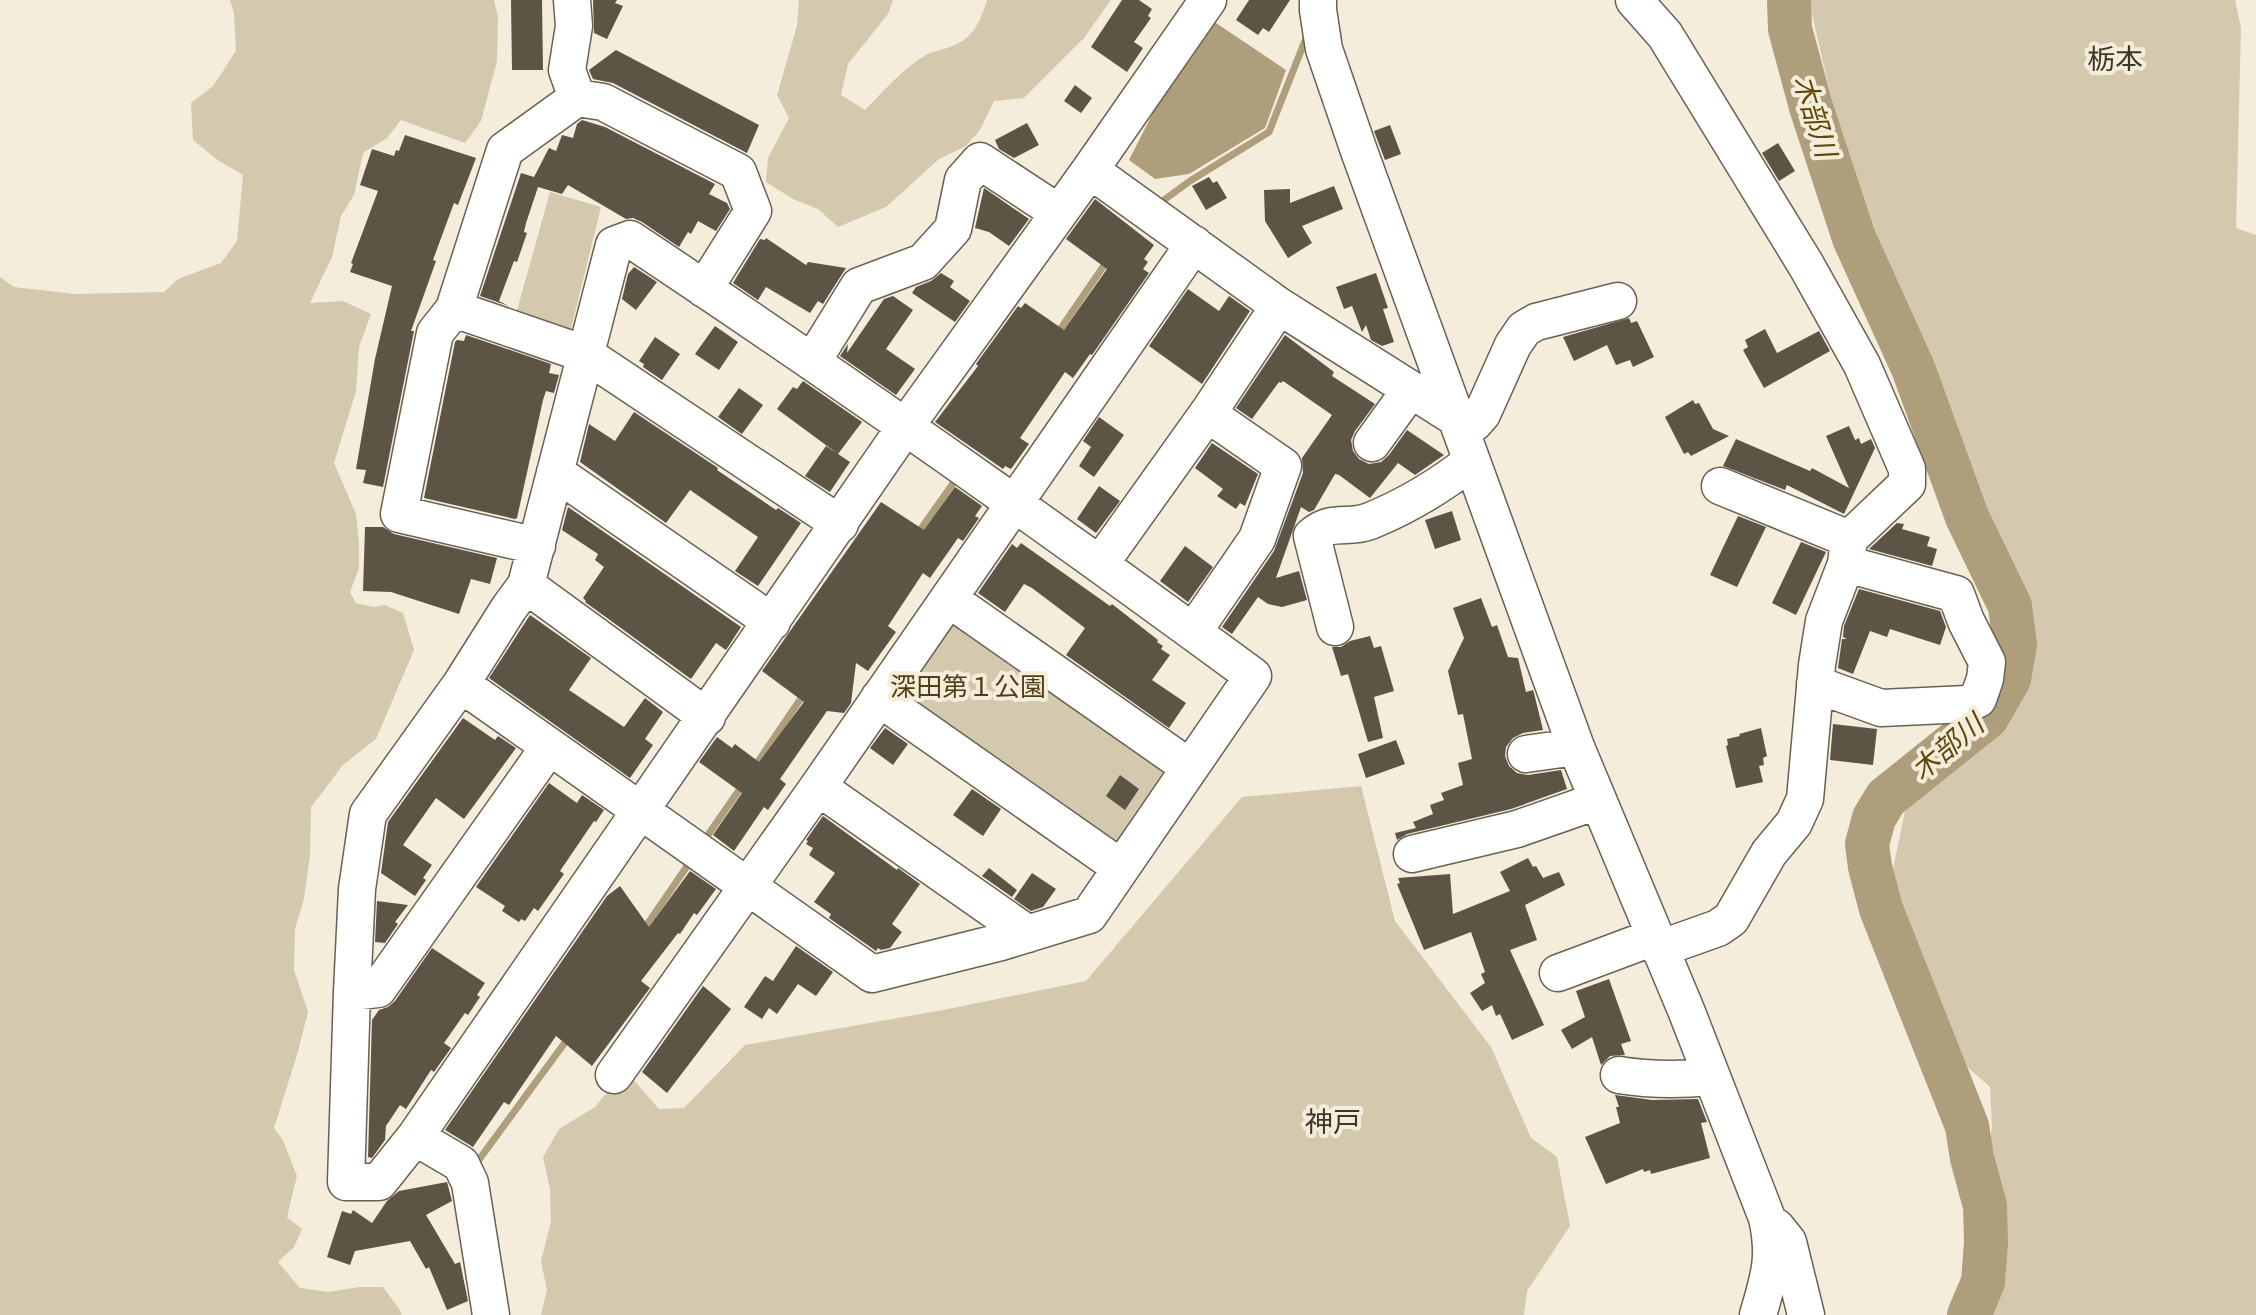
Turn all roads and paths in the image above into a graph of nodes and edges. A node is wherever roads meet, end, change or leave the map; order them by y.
1 (572, 0) edge
2 (1208, 0) edge
3 (1318, 0) edge
4 (1634, 0) edge
5 (577, 98) junction
6 (1090, 170) junction
7 (1059, 213) junction
8 (1194, 244) junction
9 (704, 289) junction
10 (1618, 301) dead end
11 (1279, 306) junction
12 (454, 309) junction
13 (585, 354) junction
14 (812, 362) junction
15 (1411, 389) junction
16 (1208, 414) junction
17 (905, 427) junction
18 (1463, 437) junction
19 (1372, 443) dead end
20 (555, 472) junction
21 (1720, 486) dead end
22 (1014, 504) junction
23 (840, 524) junction
24 (537, 546) junction
25 (1848, 552) junction
26 (1100, 564) junction
27 (526, 585) junction
28 (949, 599) junction
29 (772, 622) junction
30 (1335, 627) dead end
31 (1193, 632) junction
32 (461, 684) junction
33 (1815, 684) junction
34 (879, 698) junction
35 (707, 717) junction
36 (549, 747) junction
37 (1576, 747) junction
38 (1526, 754) dead end
39 (1189, 767) junction
40 (818, 787) junction
41 (1597, 801) junction
42 (641, 813) junction
43 (1412, 854) dead end
44 (1120, 867) junction
45 (747, 887) junction
46 (1028, 934) junction
47 (1657, 943) junction
48 (1558, 973) dead end
49 (352, 992) junction
50 (614, 1075) dead end
51 (1619, 1075) dead end
52 (1711, 1077) junction
53 (415, 1137) junction
54 (1767, 1218) junction
55 (491, 1315) edge
56 (1758, 1315) edge
57 (1806, 1315) edge

1 - 5 street
2 - 6 street
3 - 18 street
4 - 25 street
5 - 9 street
5 - 12 street
6 - 7 street
6 - 8 street
7 - 14 street
7 - 17 street
8 - 11 street
8 - 22 street
9 - 13 street
9 - 14 street
10 - 18 street
11 - 15 street
11 - 16 street
12 - 13 street
12 - 24 street
13 - 20 street
13 - 23 street
14 - 17 street
15 - 18 street
15 - 19 street
16 - 26 street
16 - 31 street
17 - 22 street
17 - 23 street
18 - 30 street
18 - 37 street
20 - 24 street
20 - 29 street
21 - 25 street
22 - 26 street
22 - 28 street
23 - 29 street
24 - 27 street
25 - 33 street
25 - 33 street
26 - 31 street
27 - 32 street
27 - 35 street
28 - 34 street
28 - 39 street
29 - 35 street
31 - 39 street
32 - 36 street
32 - 49 street
33 - 47 street
34 - 40 street
34 - 44 street
35 - 42 street
36 - 42 street
36 - 49 street
37 - 38 street
37 - 41 street
39 - 44 street
40 - 45 street
40 - 46 street
41 - 43 street
41 - 47 street
42 - 45 street
42 - 53 street
44 - 46 street
45 - 46 street
45 - 50 street
47 - 48 street
47 - 52 street
49 - 53 street
51 - 52 street
52 - 54 street
53 - 55 street
54 - 56 street
54 - 57 street

